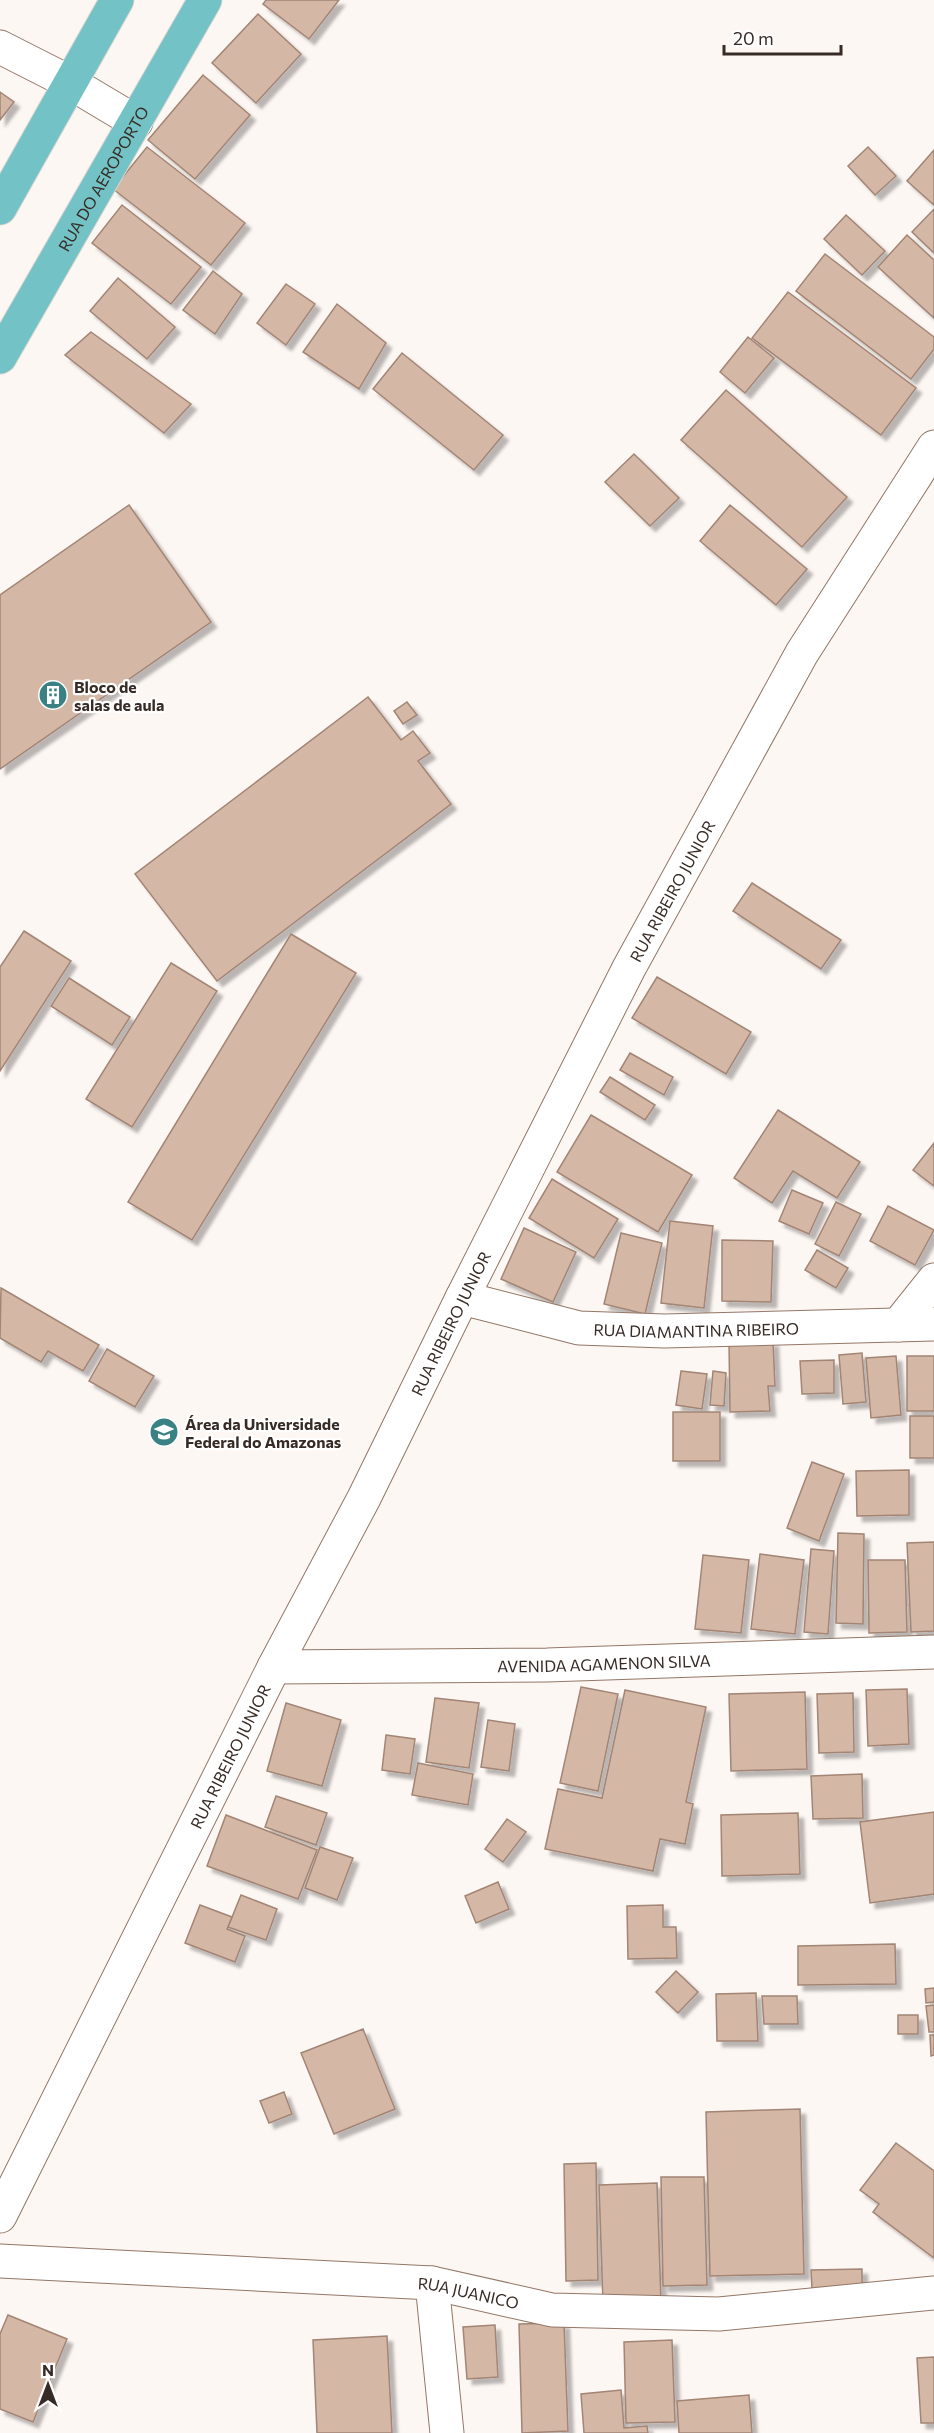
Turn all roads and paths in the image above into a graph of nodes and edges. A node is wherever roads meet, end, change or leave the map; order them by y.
1 (117, 0) edge
2 (205, 0) edge
3 (0, 47) edge
4 (69, 82) junction
5 (136, 122) junction
6 (0, 208) edge
7 (0, 357) edge
8 (934, 447) edge
9 (934, 1280) edge
10 (462, 1298) junction
11 (934, 1324) edge
12 (898, 1325) junction
13 (934, 1652) edge
14 (274, 1667) junction
15 (0, 2216) edge
16 (0, 2260) edge
17 (432, 2283) junction
18 (934, 2293) edge
19 (447, 2433) edge

1 - 4 main road
2 - 5 main road, RUA DO AEROPORTO
3 - 4 street
4 - 5 street
4 - 6 main road
5 - 7 main road, RUA DO AEROPORTO
8 - 10 street, RUA RIBEIRO JUNIOR
9 - 12 street
10 - 12 street, RUA DIAMANTINA RIBEIRO
10 - 14 street, RUA RIBEIRO JUNIOR
11 - 12 street, RUA DIAMANTINA RIBEIRO
13 - 14 street, AVENIDA AGAMENON SILVA
14 - 15 street, RUA RIBEIRO JUNIOR
16 - 17 street, RUA JUANICO
17 - 18 street, RUA JUANICO
17 - 19 street

